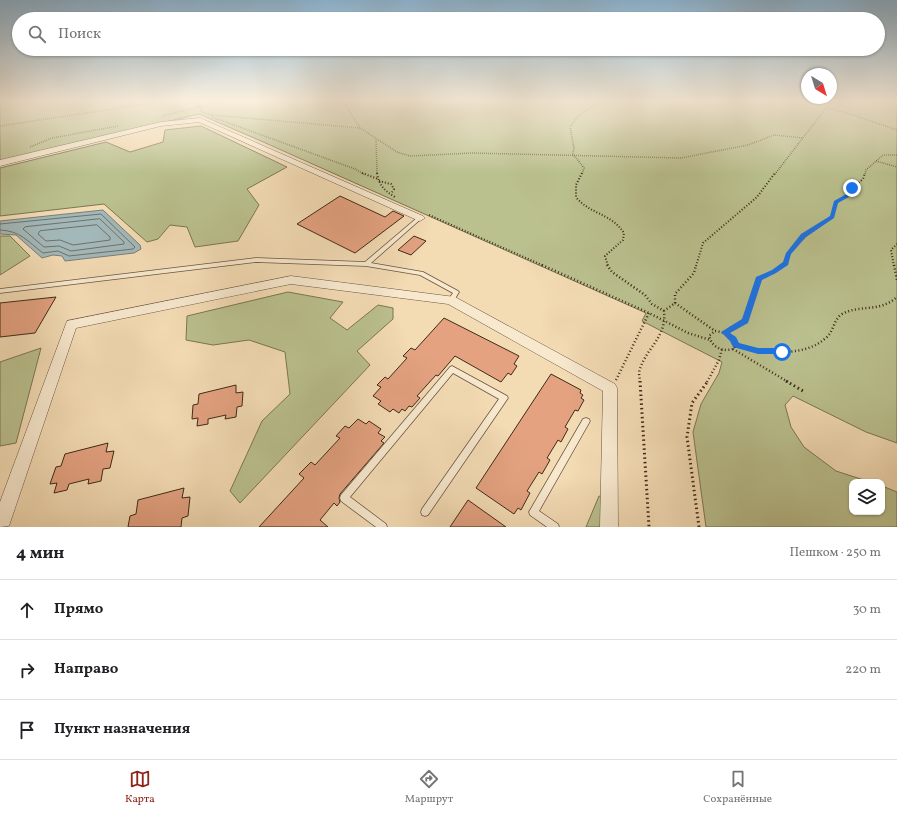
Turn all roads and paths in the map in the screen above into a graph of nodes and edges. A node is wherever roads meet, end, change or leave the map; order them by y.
1 (118, 126) edge
2 (154, 126) edge
3 (213, 126) edge
4 (235, 126) edge
5 (333, 126) edge
6 (571, 126) edge
7 (813, 126) edge
8 (883, 126) edge
9 (360, 128) joint
10 (897, 130) edge
11 (803, 138) junction
12 (376, 139) junction
13 (26, 148) dead end
14 (573, 154) junction
15 (897, 155) edge
16 (876, 161) junction
17 (0, 163) edge
18 (897, 167) edge
19 (379, 180) junction
20 (392, 194) junction
21 (395, 197) dead end
22 (423, 216) junction
23 (897, 244) edge
24 (366, 264) junction
25 (896, 268) edge
26 (897, 280) edge
27 (0, 291) edge
28 (897, 297) edge
29 (451, 300) junction
30 (675, 303) junction
31 (664, 311) junction
32 (649, 313) junction
33 (665, 321) junction
34 (715, 331) junction
35 (724, 332) junction
36 (710, 340) junction
37 (736, 345) junction
38 (733, 349) junction
39 (722, 350) junction
40 (615, 382) dead end
41 (804, 391) dead end
42 (586, 420) dead end
43 (425, 512) dead end
44 (0, 526) edge
45 (383, 527) edge
46 (555, 527) edge
47 (609, 527) edge
48 (649, 527) edge
49 (699, 527) edge

1 - 13 path
2 - 17 street
3 - 22 street
4 - 19 path
5 - 9 path
6 - 14 path
7 - 11 path
8 - 10 path
9 - 12 path
11 - 14 path
11 - 30 path
12 - 14 path
12 - 19 path
14 - 31 path
15 - 16 path
16 - 18 path
16 - 35 path
19 - 20 path
19 - 20 path
20 - 21 path
22 - 24 lane
22 - 32 path
23 - 25 path
24 - 27 lane
24 - 29 lane
25 - 26 path
28 - 37 path
29 - 44 street
29 - 47 street
30 - 31 path
30 - 34 path
31 - 33 path
32 - 33 path
32 - 40 path
33 - 36 path
33 - 48 path
34 - 35 path
34 - 36 path
35 - 37 path
36 - 39 path
37 - 38 path
38 - 39 path
38 - 41 path
39 - 49 path
42 - 46 lane
43 - 45 lane

